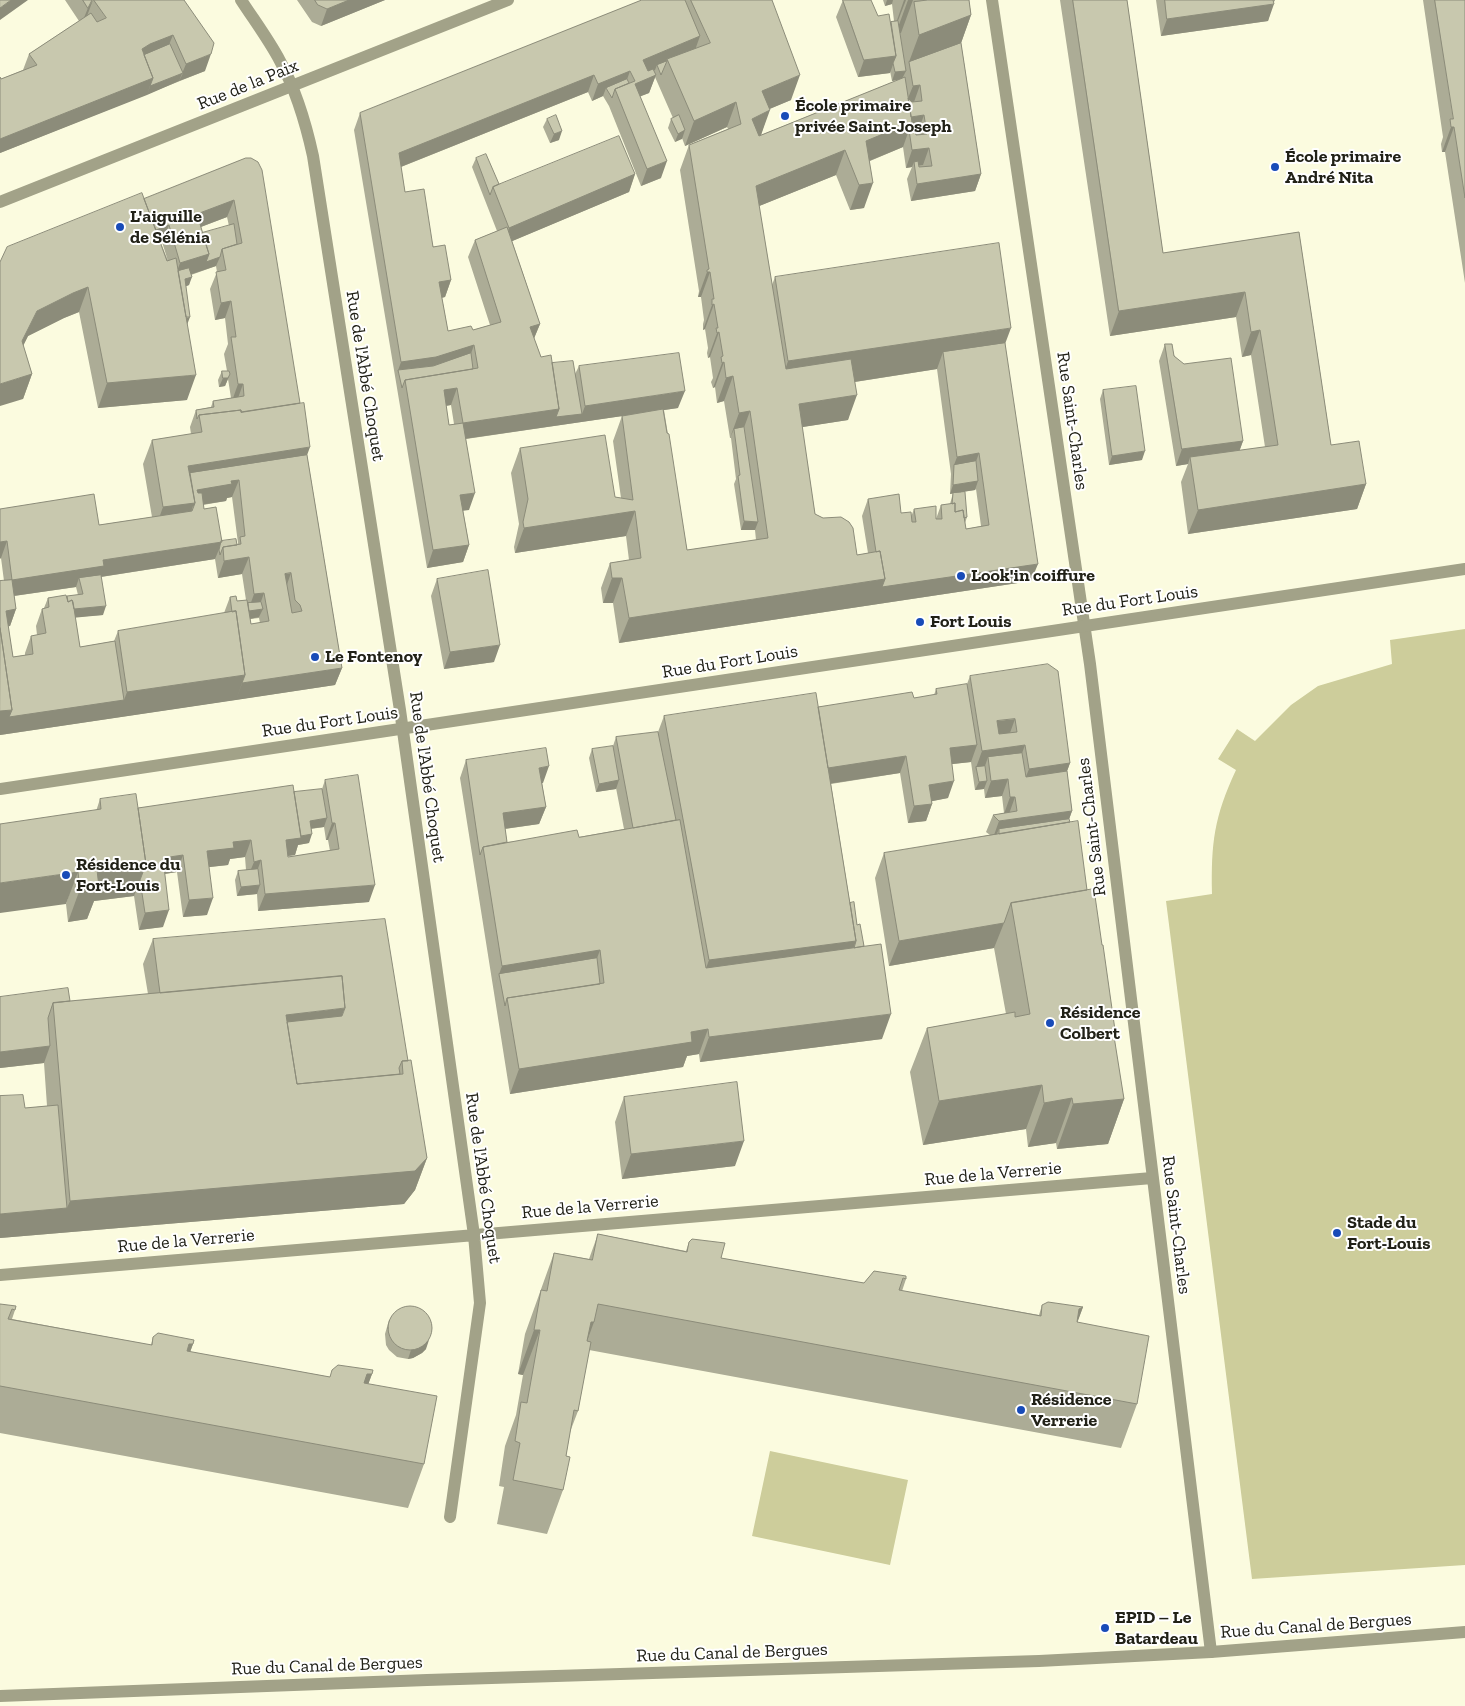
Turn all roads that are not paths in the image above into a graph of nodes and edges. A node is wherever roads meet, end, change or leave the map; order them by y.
1 (241, 0) edge
2 (508, 0) edge
3 (992, 0) edge
4 (292, 86) junction
5 (0, 202) edge
6 (1465, 569) edge
7 (1084, 625) junction
8 (403, 729) junction
9 (0, 789) edge
10 (1152, 1178) junction
11 (474, 1235) junction
12 (0, 1274) edge
13 (450, 1517) dead end
14 (1465, 1632) edge
15 (1211, 1652) junction
16 (0, 1696) edge

1 - 4 street, Rue de l'Abbé Choquet
2 - 4 street, Rue de la Paix
3 - 7 street, Rue Saint-Charles
4 - 5 street, Rue de la Paix
4 - 8 street, Rue de l'Abbé Choquet
6 - 7 street, Rue du Fort Louis
7 - 8 street, Rue du Fort Louis
7 - 10 street, Rue Saint-Charles
8 - 9 street, Rue du Fort Louis
8 - 11 street, Rue de l'Abbé Choquet
10 - 11 street, Rue de la Verrerie
10 - 15 street, Rue Saint-Charles
11 - 12 street, Rue de la Verrerie
11 - 13 street, Rue de l'Abbé Choquet
14 - 15 street, Rue du Canal de Bergues
15 - 16 street, Rue du Canal de Bergues

